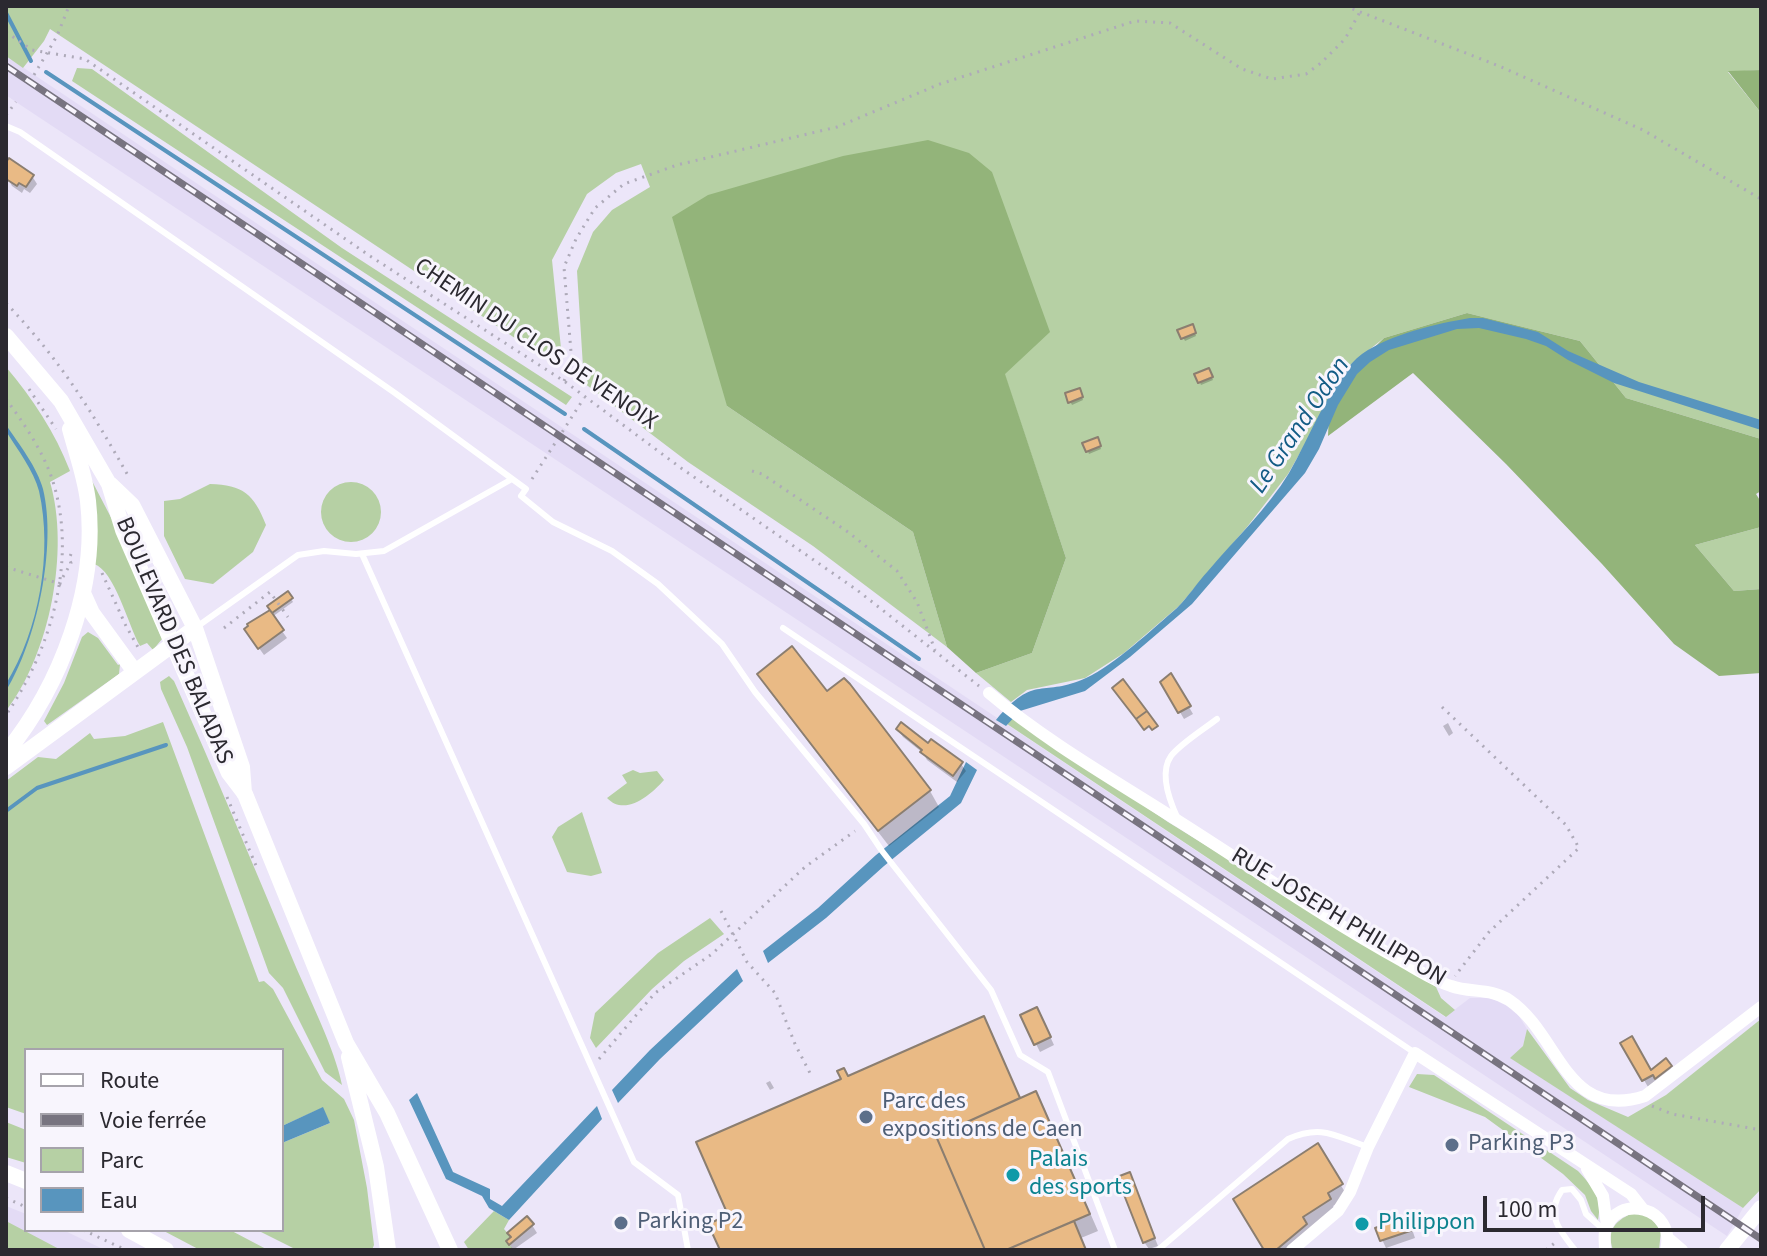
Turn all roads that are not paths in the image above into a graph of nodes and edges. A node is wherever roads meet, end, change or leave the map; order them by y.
1 (6, 126) edge
2 (6, 336) edge
3 (61, 401) junction
4 (512, 479) junction
5 (109, 484) junction
6 (123, 530) junction
7 (362, 554) junction
8 (83, 593) junction
9 (195, 628) junction
10 (783, 628) dead end
11 (173, 644) junction
12 (135, 672) junction
13 (989, 693) road end
14 (1217, 719) dead end
15 (6, 753) edge
16 (6, 767) edge
17 (245, 794) junction
18 (1179, 822) junction
19 (1761, 1007) edge
20 (346, 1043) junction
21 (1415, 1053) junction
22 (1368, 1147) junction
23 (1583, 1164) junction
24 (1642, 1208) junction
25 (1761, 1208) edge
26 (1606, 1229) junction
27 (133, 1232) edge
28 (1667, 1244) edge
29 (164, 1248) edge
30 (1605, 1249) edge
31 (388, 1250) edge
32 (450, 1250) edge
33 (688, 1250) edge
34 (1115, 1250) edge
35 (1158, 1250) edge
36 (1292, 1250) edge
37 (1575, 1250) edge
38 (1682, 1250) edge
39 (1727, 1250) edge

1 - 4 lane
2 - 3 main road, BOULEVARD DES BALADAS
3 - 5 main road, BOULEVARD DES BALADAS
3 - 8 main road
4 - 7 lane
4 - 34 lane
5 - 6 main road, BOULEVARD DES BALADAS
5 - 9 main road, BOULEVARD DES BALADAS
6 - 9 main road
6 - 11 main road, BOULEVARD DES BALADAS
7 - 9 lane
7 - 33 lane
8 - 12 main road
8 - 15 main road
9 - 11 main road
9 - 17 main road, BOULEVARD DES BALADAS
10 - 21 lane
11 - 12 main road
11 - 17 main road, BOULEVARD DES BALADAS
12 - 16 main road
13 - 18 street, RUE JOSEPH PHILIPPON
14 - 18 lane
17 - 20 main road, BOULEVARD DES BALADAS
18 - 19 street, RUE JOSEPH PHILIPPON
20 - 31 main road
20 - 32 main road
21 - 22 street
21 - 23 street
22 - 35 lane
22 - 36 street
23 - 24 street
23 - 26 street
24 - 26 street
24 - 28 street
25 - 39 main road
26 - 30 street
26 - 37 lane
27 - 29 main road
28 - 38 street

